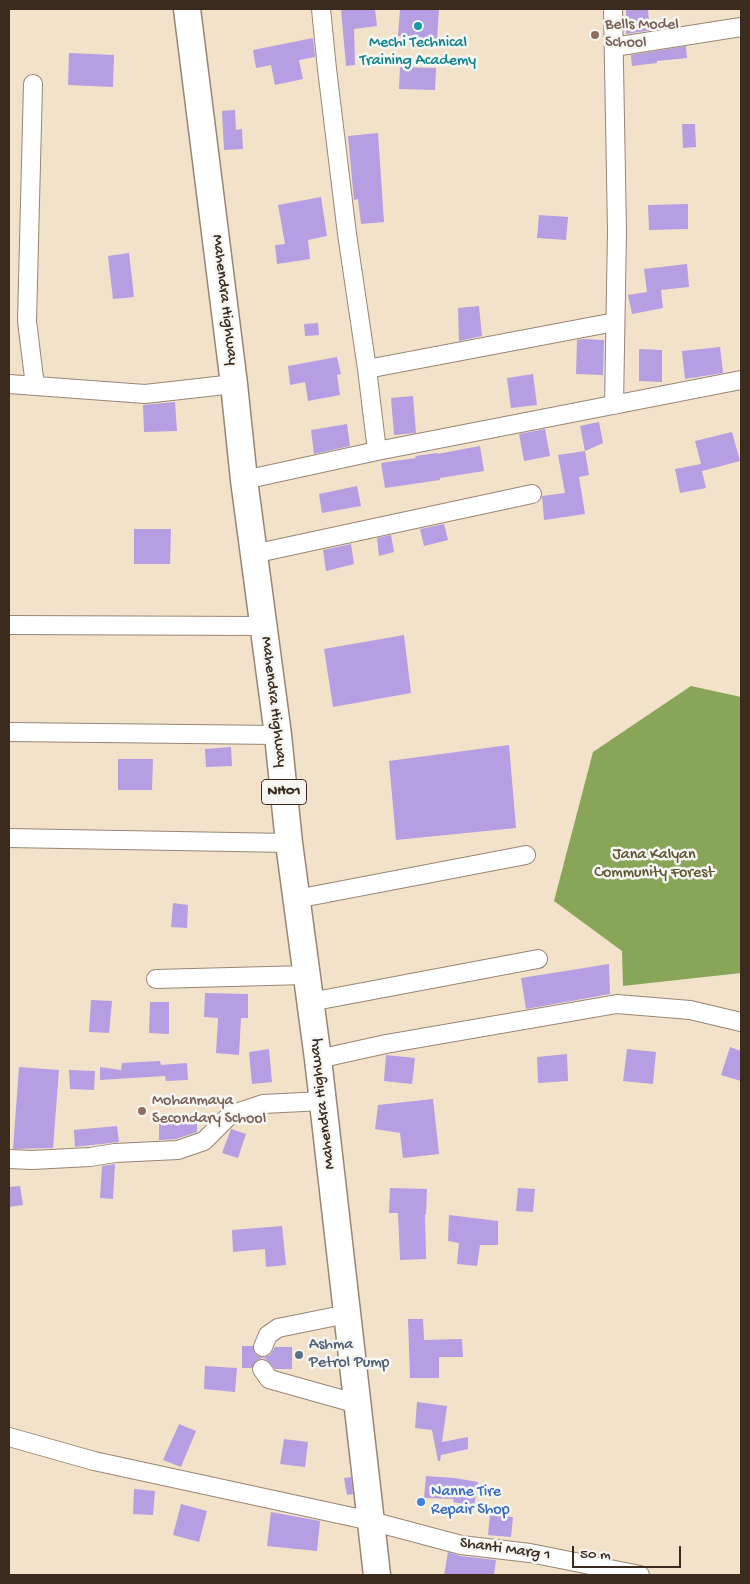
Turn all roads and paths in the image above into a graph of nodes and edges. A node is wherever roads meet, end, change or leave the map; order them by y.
1 (187, 9) edge
2 (321, 9) edge
3 (613, 9) edge
4 (741, 27) edge
5 (614, 47) junction
6 (33, 84) dead end
7 (615, 322) junction
8 (367, 369) junction
9 (741, 380) edge
10 (9, 384) edge
11 (234, 384) junction
12 (35, 386) junction
13 (614, 405) junction
14 (377, 451) junction
15 (244, 480) junction
16 (532, 494) dead end
17 (254, 554) junction
18 (9, 625) edge
19 (263, 626) junction
20 (9, 732) edge
21 (278, 734) junction
22 (9, 838) edge
23 (289, 843) junction
24 (526, 855) dead end
25 (296, 899) junction
26 (538, 959) dead end
27 (306, 975) junction
28 (156, 980) dead end
29 (310, 1002) junction
30 (741, 1022) edge
31 (318, 1059) junction
32 (323, 1101) junction
33 (9, 1159) edge
34 (347, 1314) junction
35 (263, 1347) dead end
36 (262, 1369) dead end
37 (358, 1404) junction
38 (9, 1437) edge
39 (371, 1521) junction
40 (377, 1575) edge
41 (640, 1575) edge

1 - 11 highway, Mahendra Highway / NH01
2 - 8 street
3 - 5 street
4 - 5 street
5 - 7 street
6 - 12 street
7 - 8 street
7 - 13 street
8 - 14 street
9 - 13 street
10 - 12 street
11 - 12 street
11 - 15 highway, Mahendra Highway / NH01
13 - 14 street
14 - 15 street
15 - 17 highway, Mahendra Highway / NH01
16 - 17 street
17 - 19 highway, Mahendra Highway / NH01
18 - 19 street
19 - 21 highway, Mahendra Highway / NH01
20 - 21 street
21 - 23 highway, Mahendra Highway / NH01
22 - 23 street
23 - 25 highway, Mahendra Highway / NH01
24 - 25 street
25 - 27 highway, Mahendra Highway / NH01
26 - 29 street
27 - 28 street
27 - 29 highway, Mahendra Highway / NH01
29 - 31 highway, Mahendra Highway / NH01
30 - 31 street
31 - 32 highway, Mahendra Highway / NH01
32 - 33 street
32 - 34 highway, Mahendra Highway / NH01
34 - 35 street
34 - 37 highway, Mahendra Highway / NH01
36 - 37 street
37 - 39 highway, Mahendra Highway / NH01
38 - 39 street, Shanti Marg 1
39 - 40 highway, Mahendra Highway / NH01
39 - 41 street, Shanti Marg 1

